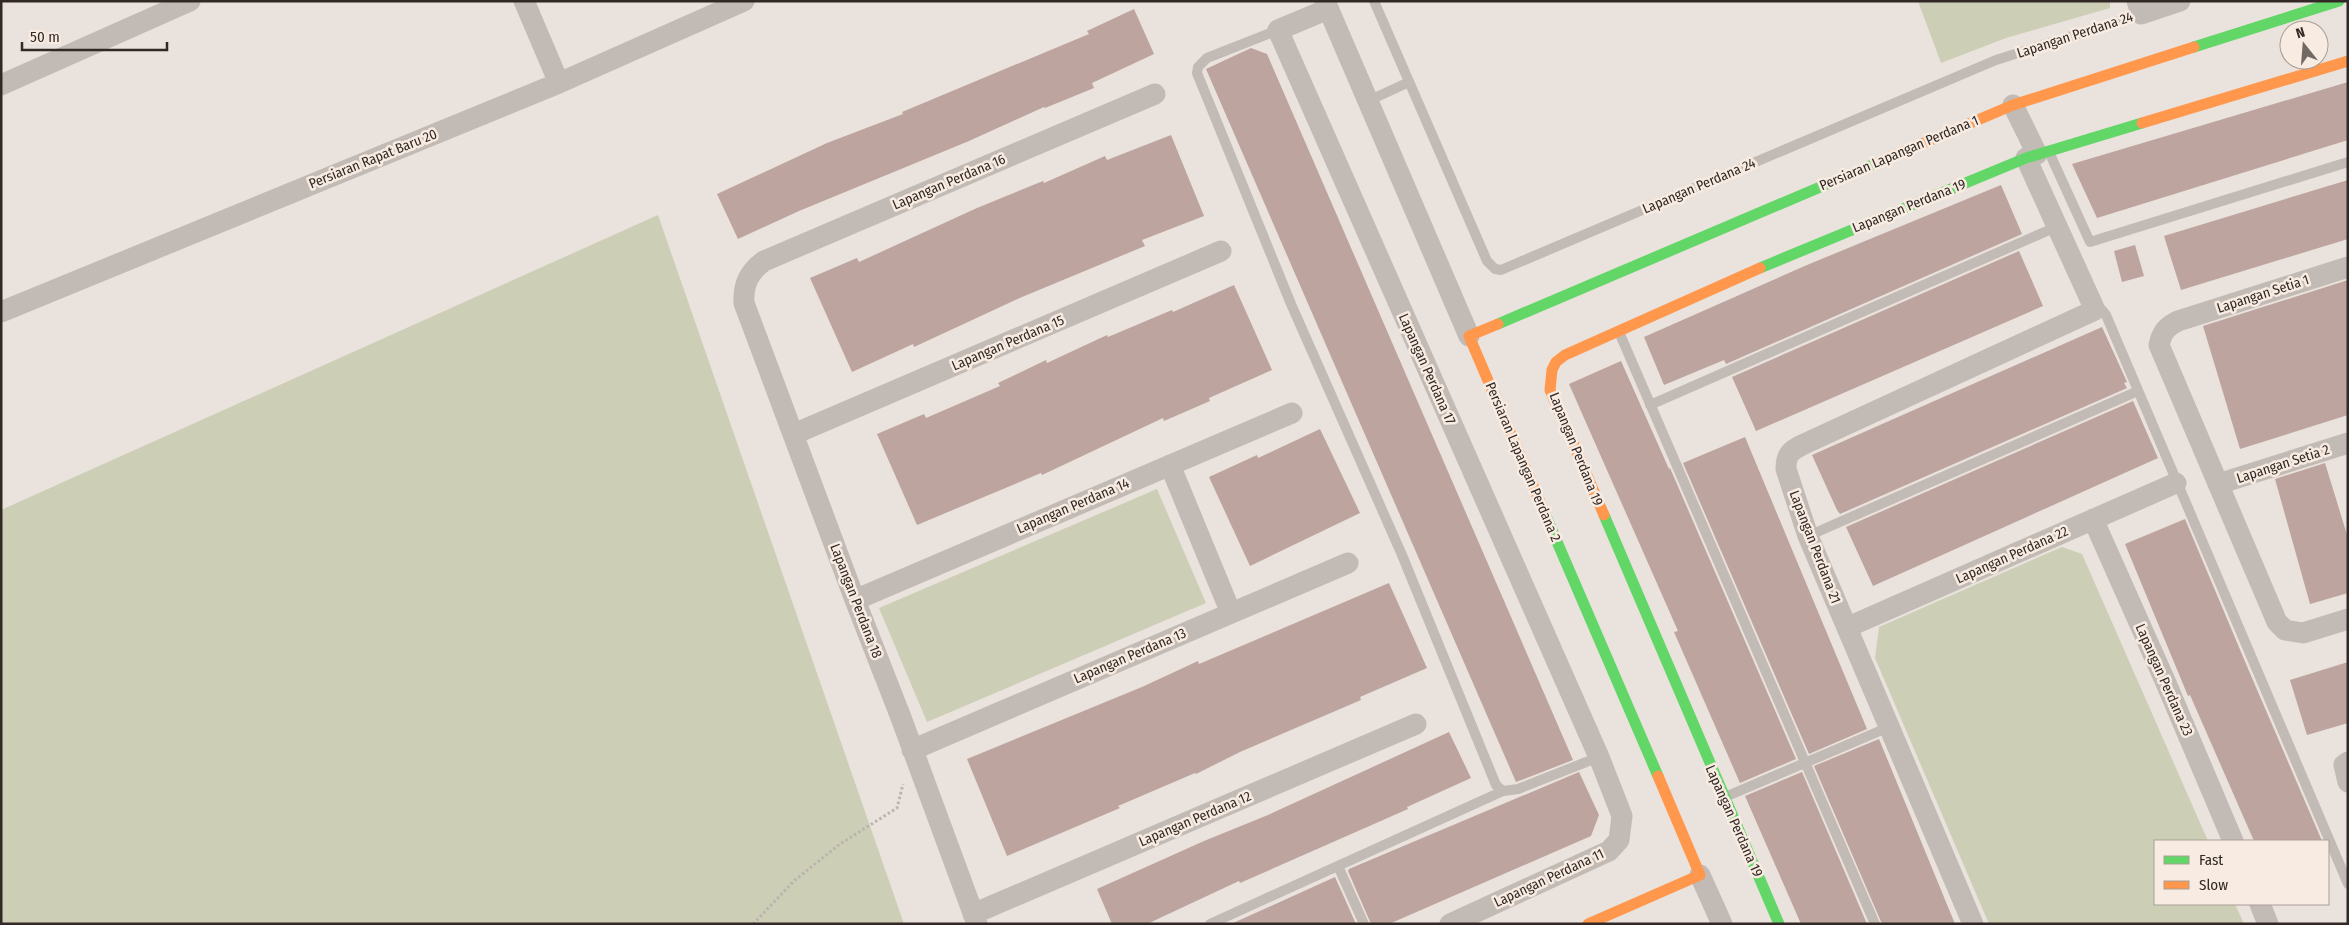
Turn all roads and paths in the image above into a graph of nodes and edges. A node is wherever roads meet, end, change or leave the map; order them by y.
1 (190, 1) edge
2 (524, 1) edge
3 (1374, 1) edge
4 (2180, 1) edge
5 (736, 3) edge
6 (2328, 3) edge
7 (1326, 5) edge
8 (2139, 8) edge
9 (1278, 30) junction
10 (2348, 61) edge
11 (1409, 82) junction
12 (558, 83) junction
13 (1, 85) edge
14 (1155, 94) dead end
15 (1368, 101) junction
16 (2013, 105) junction
17 (2037, 154) junction
18 (2348, 162) edge
19 (2056, 227) junction
20 (1221, 251) dead end
21 (2348, 267) edge
22 (748, 277) joint
23 (2095, 310) junction
24 (1, 312) edge
25 (1619, 331) junction
26 (1470, 336) junction
27 (2138, 391) junction
28 (1650, 405) junction
29 (1292, 413) dead end
30 (794, 434) junction
31 (2348, 443) edge
32 (1170, 465) junction
33 (2176, 483) junction
34 (2218, 484) junction
35 (2093, 519) junction
36 (1808, 536) junction
37 (1348, 563) dead end
38 (855, 600) junction
39 (1231, 612) junction
40 (2348, 619) edge
41 (1848, 627) junction
42 (1416, 724) dead end
43 (1889, 727) junction
44 (912, 750) junction
45 (1599, 758) junction
46 (1806, 762) junction
47 (2348, 762) edge
48 (2348, 782) edge
49 (1503, 791) junction
50 (1724, 797) junction
51 (2234, 840) edge
52 (1338, 866) junction
53 (1700, 875) junction
54 (2348, 884) edge
55 (2260, 905) edge
56 (975, 919) edge
57 (753, 924) edge
58 (1210, 924) edge
59 (1364, 924) edge
60 (1450, 924) edge
61 (1588, 924) edge
62 (1722, 924) edge
63 (1779, 924) edge
64 (1876, 924) edge
65 (1973, 924) edge
66 (2268, 924) edge

1 - 13 street
2 - 12 street
3 - 11 lane, Lapangan Perdana 24
4 - 8 street, Lapangan Perdana 24
5 - 12 street, Persiaran Rapat Baru 20
6 - 16 street, Persiaran Lapangan Perdana 1
7 - 9 street
7 - 15 street, Persiaran Lapangan Perdana 2
8 - 11 lane, Lapangan Perdana 24
9 - 45 street, Lapangan Perdana 17
9 - 49 lane
10 - 17 street, Lapangan Perdana 19
11 - 15 lane
12 - 24 street, Persiaran Rapat Baru 20
14 - 22 street, Lapangan Perdana 16
15 - 26 street, Persiaran Lapangan Perdana 2
16 - 17 street
16 - 26 street, Persiaran Lapangan Perdana 1
17 - 18 lane
17 - 19 street
17 - 25 street, Lapangan Perdana 19
19 - 23 street
19 - 28 lane
20 - 30 street, Lapangan Perdana 15
21 - 34 street, Lapangan Setia 1
22 - 30 street, Lapangan Perdana 18
23 - 27 lane
23 - 36 street, Lapangan Perdana 21
25 - 28 lane
25 - 50 street, Lapangan Perdana 19
26 - 53 street, Persiaran Lapangan Perdana 2
27 - 33 lane
27 - 36 lane
28 - 46 lane
29 - 32 street, Lapangan Perdana 14
30 - 38 street, Lapangan Perdana 18
31 - 34 street, Lapangan Setia 2
32 - 38 street, Lapangan Perdana 14
32 - 39 street
33 - 35 street, Lapangan Perdana 22
33 - 54 lane
34 - 40 street
35 - 41 street, Lapangan Perdana 22
35 - 51 street, Lapangan Perdana 23
36 - 41 street, Lapangan Perdana 21
37 - 39 street, Lapangan Perdana 13
38 - 44 street, Lapangan Perdana 18
39 - 44 street, Lapangan Perdana 13
41 - 43 street, Lapangan Perdana 21
42 - 56 street, Lapangan Perdana 12
43 - 46 lane
43 - 65 street, Lapangan Perdana 21
44 - 56 street, Lapangan Perdana 18
44 - 57 path
45 - 49 lane
45 - 60 street, Lapangan Perdana 11
46 - 50 lane
46 - 64 lane
47 - 48 street
49 - 52 lane
50 - 63 street, Lapangan Perdana 19
52 - 58 lane
52 - 59 lane
53 - 61 street
53 - 62 street, Persiaran Lapangan Perdana 2
55 - 66 street

